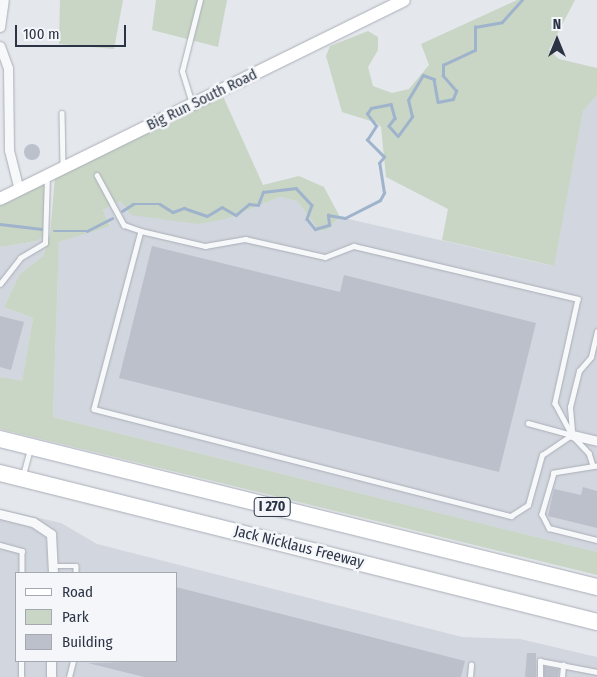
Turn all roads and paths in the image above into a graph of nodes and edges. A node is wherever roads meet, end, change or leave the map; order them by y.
1 (4, 0) edge
2 (200, 0) edge
3 (404, 0) edge
4 (0, 27) edge
5 (0, 46) edge
6 (192, 105) junction
7 (62, 113) dead end
8 (64, 168) junction
9 (97, 175) dead end
10 (47, 176) junction
11 (19, 190) junction
12 (0, 199) edge
13 (141, 232) junction
14 (0, 284) edge
15 (597, 332) edge
16 (528, 423) dead end
17 (572, 435) junction
18 (0, 439) edge
19 (597, 441) edge
20 (30, 447) junction
21 (595, 465) edge
22 (0, 474) edge
23 (22, 479) junction
24 (0, 514) edge
25 (597, 540) edge
26 (0, 545) edge
27 (53, 569) edge
28 (22, 572) edge
29 (76, 572) edge
30 (597, 588) edge
31 (597, 622) edge
32 (21, 662) edge
33 (51, 662) edge
34 (73, 662) edge
35 (471, 664) dead end
36 (563, 665) junction
37 (587, 670) junction
38 (597, 672) edge
39 (21, 677) edge
40 (51, 677) edge
41 (69, 677) edge
42 (470, 677) edge
43 (540, 677) edge
44 (562, 677) edge
45 (586, 677) edge

1 - 4 street
2 - 6 lane
3 - 6 street, Big Run South Road
5 - 11 street
6 - 8 street, Big Run South Road
7 - 8 lane
8 - 10 street, Big Run South Road
9 - 13 lane
10 - 11 street, Big Run South Road
10 - 14 lane
11 - 12 street, Big Run South Road
13 - 17 lane
13 - 17 lane
15 - 17 lane
16 - 17 lane
17 - 19 street
17 - 21 lane
18 - 20 highway, I 270
20 - 23 lane
20 - 30 highway, I 270
21 - 25 lane
22 - 23 highway, Jack Nicklaus Freeway / I 270
23 - 31 highway, Jack Nicklaus Freeway / I 270
24 - 27 street
26 - 28 lane
27 - 29 lane
32 - 39 lane
33 - 40 street
34 - 41 lane
35 - 42 lane
36 - 37 lane
36 - 43 lane
36 - 44 lane
37 - 38 lane
37 - 45 lane

